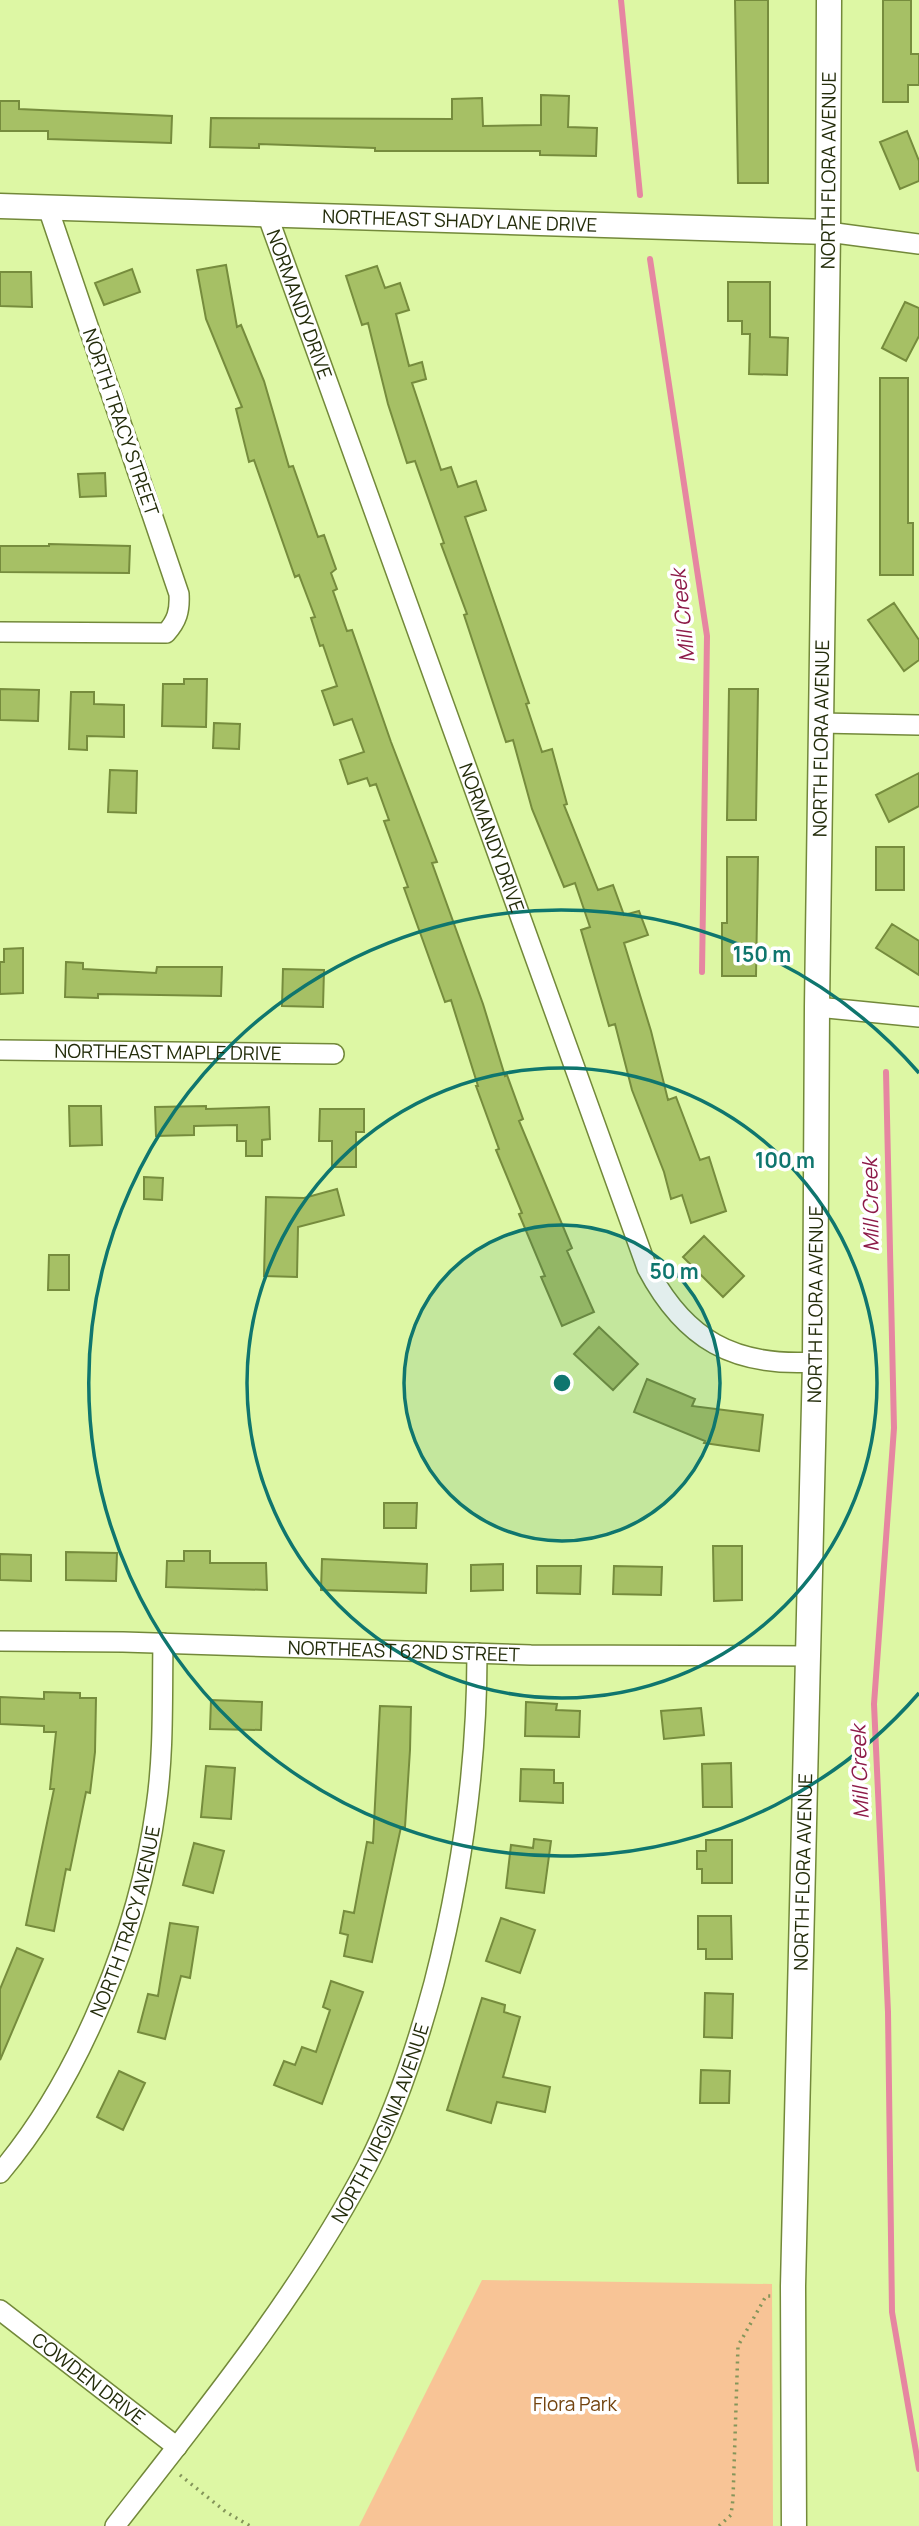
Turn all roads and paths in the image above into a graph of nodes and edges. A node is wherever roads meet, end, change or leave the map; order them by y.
1 (829, 0) edge
2 (0, 206) edge
3 (48, 208) junction
4 (267, 214) junction
5 (828, 232) junction
6 (919, 244) edge
7 (0, 632) edge
8 (820, 723) junction
9 (919, 726) edge
10 (817, 1007) junction
11 (919, 1017) edge
12 (0, 1050) edge
13 (334, 1054) dead end
14 (815, 1362) junction
15 (0, 1641) edge
16 (163, 1643) junction
17 (477, 1653) junction
18 (807, 1656) junction
19 (0, 2174) edge
20 (777, 2296) dead end
21 (0, 2310) edge
22 (177, 2446) junction
23 (165, 2463) junction
24 (115, 2526) edge
25 (250, 2526) edge
26 (719, 2526) edge
27 (794, 2526) edge

1 - 5 street, NORTH FLORA AVENUE
2 - 3 street, NORTHEAST SHADY LANE DRIVE
3 - 4 street, NORTHEAST SHADY LANE DRIVE
3 - 7 street, NORTH TRACY STREET
4 - 5 street, NORTHEAST SHADY LANE DRIVE
4 - 14 street, NORMANDY DRIVE
5 - 6 street, NORTHEAST SHADY LANE DRIVE
5 - 8 street, NORTH FLORA AVENUE
8 - 9 street
8 - 10 street, NORTH FLORA AVENUE
10 - 11 street
10 - 14 street, NORTH FLORA AVENUE
12 - 13 street, NORTHEAST MAPLE DRIVE
14 - 18 street, NORTH FLORA AVENUE
15 - 16 street, NORTHEAST 62ND STREET
16 - 17 street, NORTHEAST 62ND STREET
16 - 19 street, NORTH TRACY AVENUE
17 - 18 street, NORTHEAST 62ND STREET
17 - 22 street, NORTH VIRGINIA AVENUE
18 - 27 street, NORTH FLORA AVENUE
20 - 26 path
21 - 22 street, COWDEN DRIVE
22 - 23 street, NORTH VIRGINIA AVENUE
23 - 24 street, NORTH VIRGINIA AVENUE
23 - 25 path

